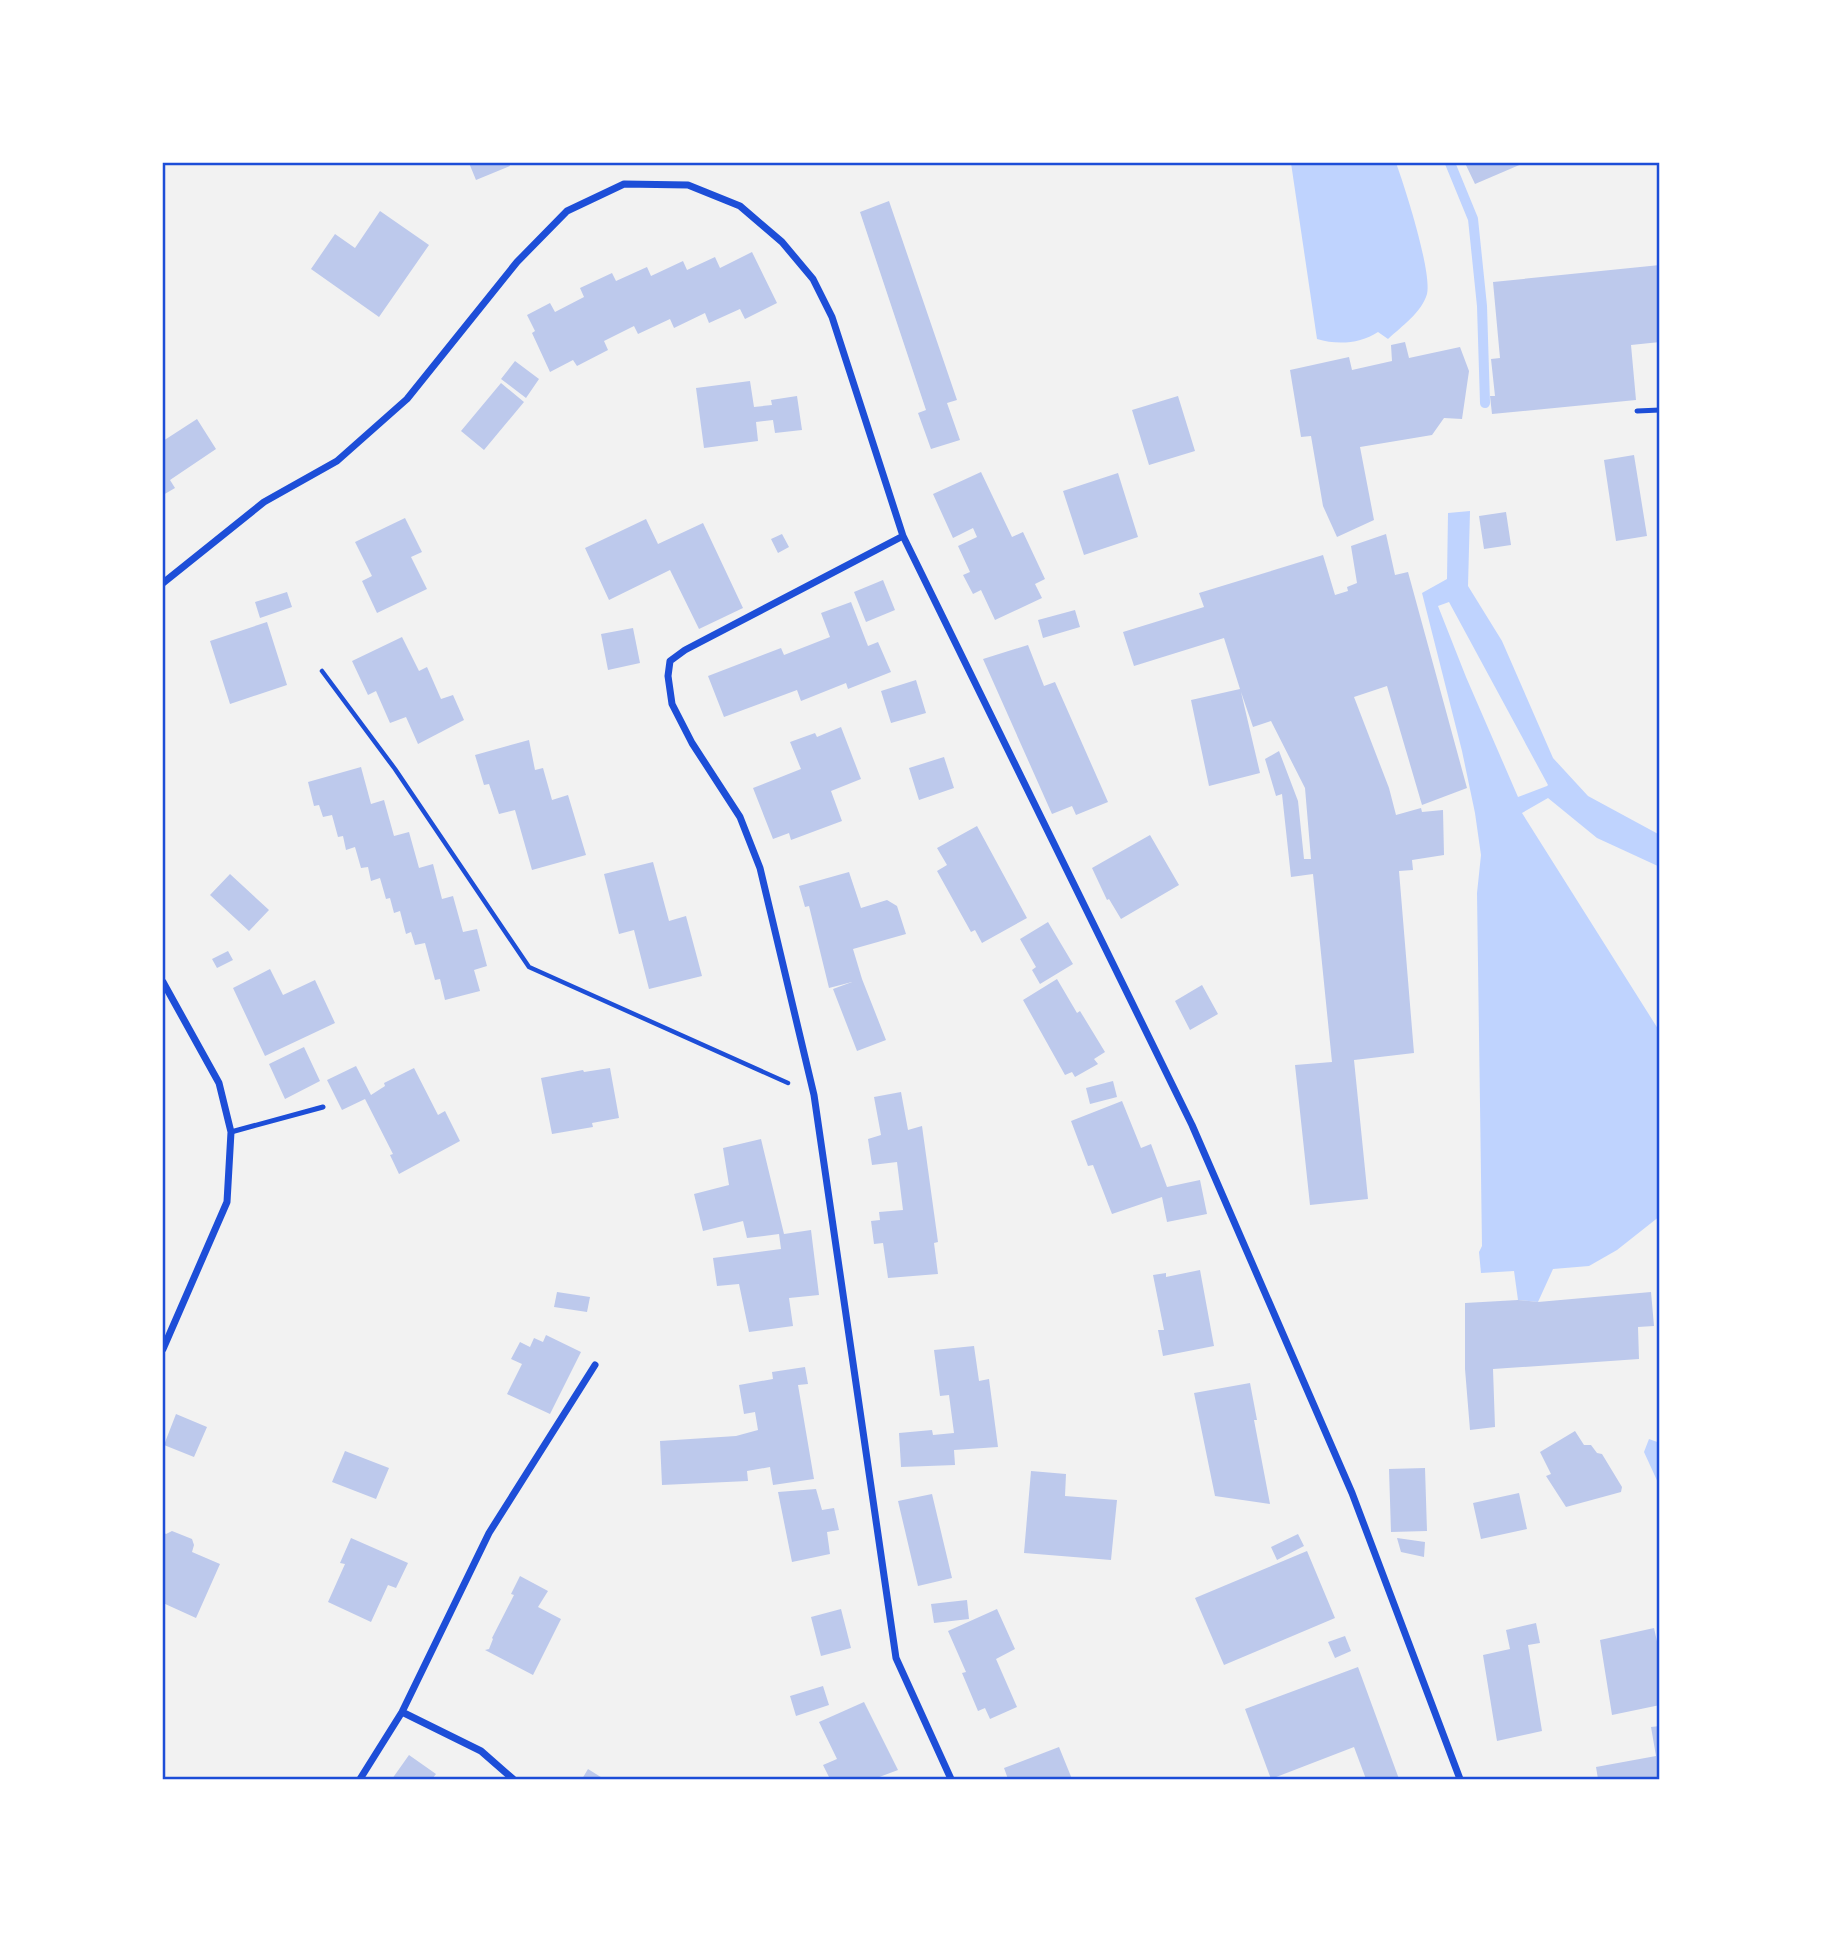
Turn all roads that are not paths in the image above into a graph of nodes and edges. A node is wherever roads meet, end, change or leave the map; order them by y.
1 (1660, 410) edge
2 (1637, 411) dead end
3 (903, 536) junction
4 (163, 583) edge
5 (163, 982) edge
6 (323, 1107) dead end
7 (231, 1132) junction
8 (163, 1349) edge
9 (595, 1365) dead end
10 (402, 1712) junction
11 (360, 1779) edge
12 (513, 1779) edge
13 (951, 1779) edge
14 (1460, 1779) edge

1 - 2 lane
3 - 4 street
3 - 13 street
3 - 14 street
5 - 7 street
6 - 7 lane
7 - 8 street
9 - 10 street
10 - 11 street
10 - 12 street

